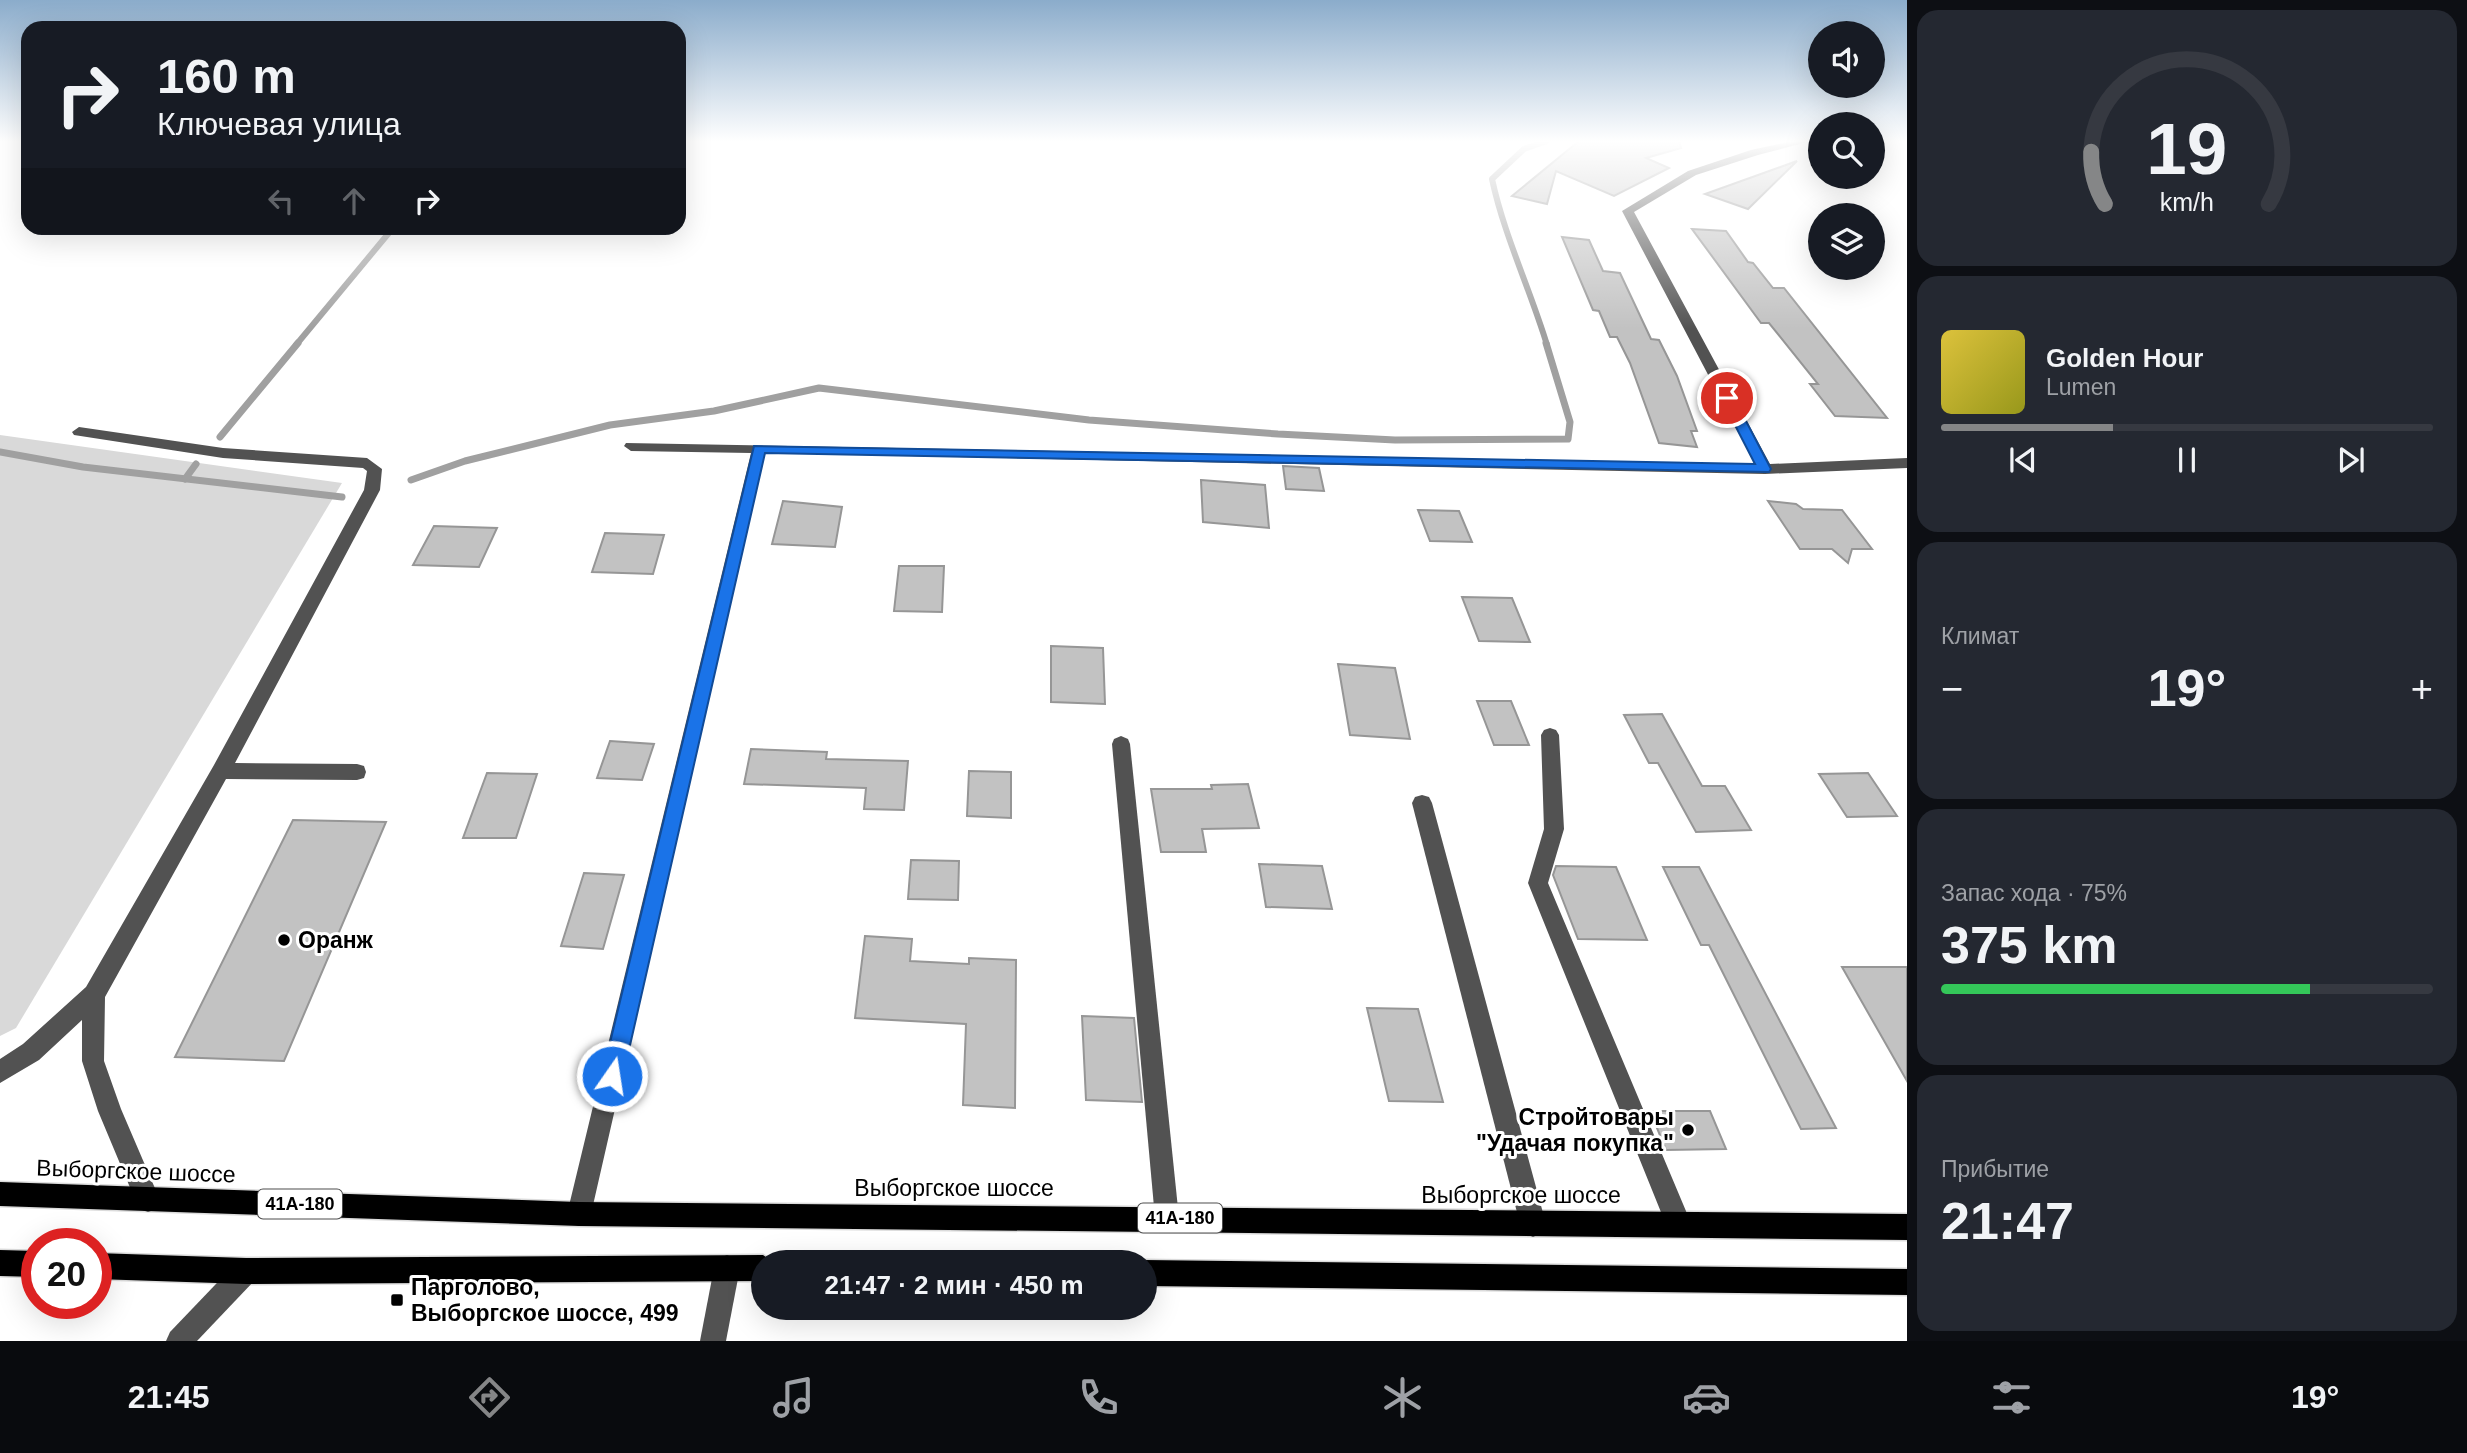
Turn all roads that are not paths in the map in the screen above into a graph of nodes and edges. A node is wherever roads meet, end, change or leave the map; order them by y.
1 (1640, 204) edge
2 (79, 432) dead end
3 (631, 446) dead end
4 (759, 449) junction
5 (1907, 463) edge
6 (1765, 469) junction
7 (1550, 735) dead end
8 (1121, 744) dead end
9 (221, 771) junction
10 (357, 772) dead end
11 (1422, 803) dead end
12 (94, 995) junction
13 (0, 1072) edge
14 (0, 1194) edge
15 (148, 1200) junction
16 (579, 1214) junction
17 (1167, 1218) junction
18 (1678, 1223) junction
19 (1533, 1224) junction
20 (1907, 1227) edge
21 (0, 1263) edge
22 (21, 1264) edge
23 (112, 1267) edge
24 (727, 1268) junction
25 (751, 1268) edge
26 (246, 1271) junction
27 (1157, 1273) edge
28 (1907, 1282) edge
29 (179, 1341) edge
30 (713, 1341) edge

1 - 6 street
2 - 9 street
3 - 4 street
4 - 6 street
4 - 16 street
5 - 6 street
7 - 18 street
8 - 17 street
9 - 10 street
9 - 12 street
11 - 19 street
12 - 13 street
12 - 15 street
14 - 15 main road, Выборгское шоссе / 41А-180
15 - 16 main road, Выборгское шоссе / 41А-180
16 - 17 main road, Выборгское шоссе / 41А-180
17 - 19 main road, Выборгское шоссе / 41А-180
18 - 19 main road, Выборгское шоссе / 41А-180
18 - 20 main road, Выборгское шоссе / 41А-180
21 - 22 main road
23 - 26 main road
24 - 25 main road
24 - 26 main road
24 - 30 street
26 - 29 street
27 - 28 main road

